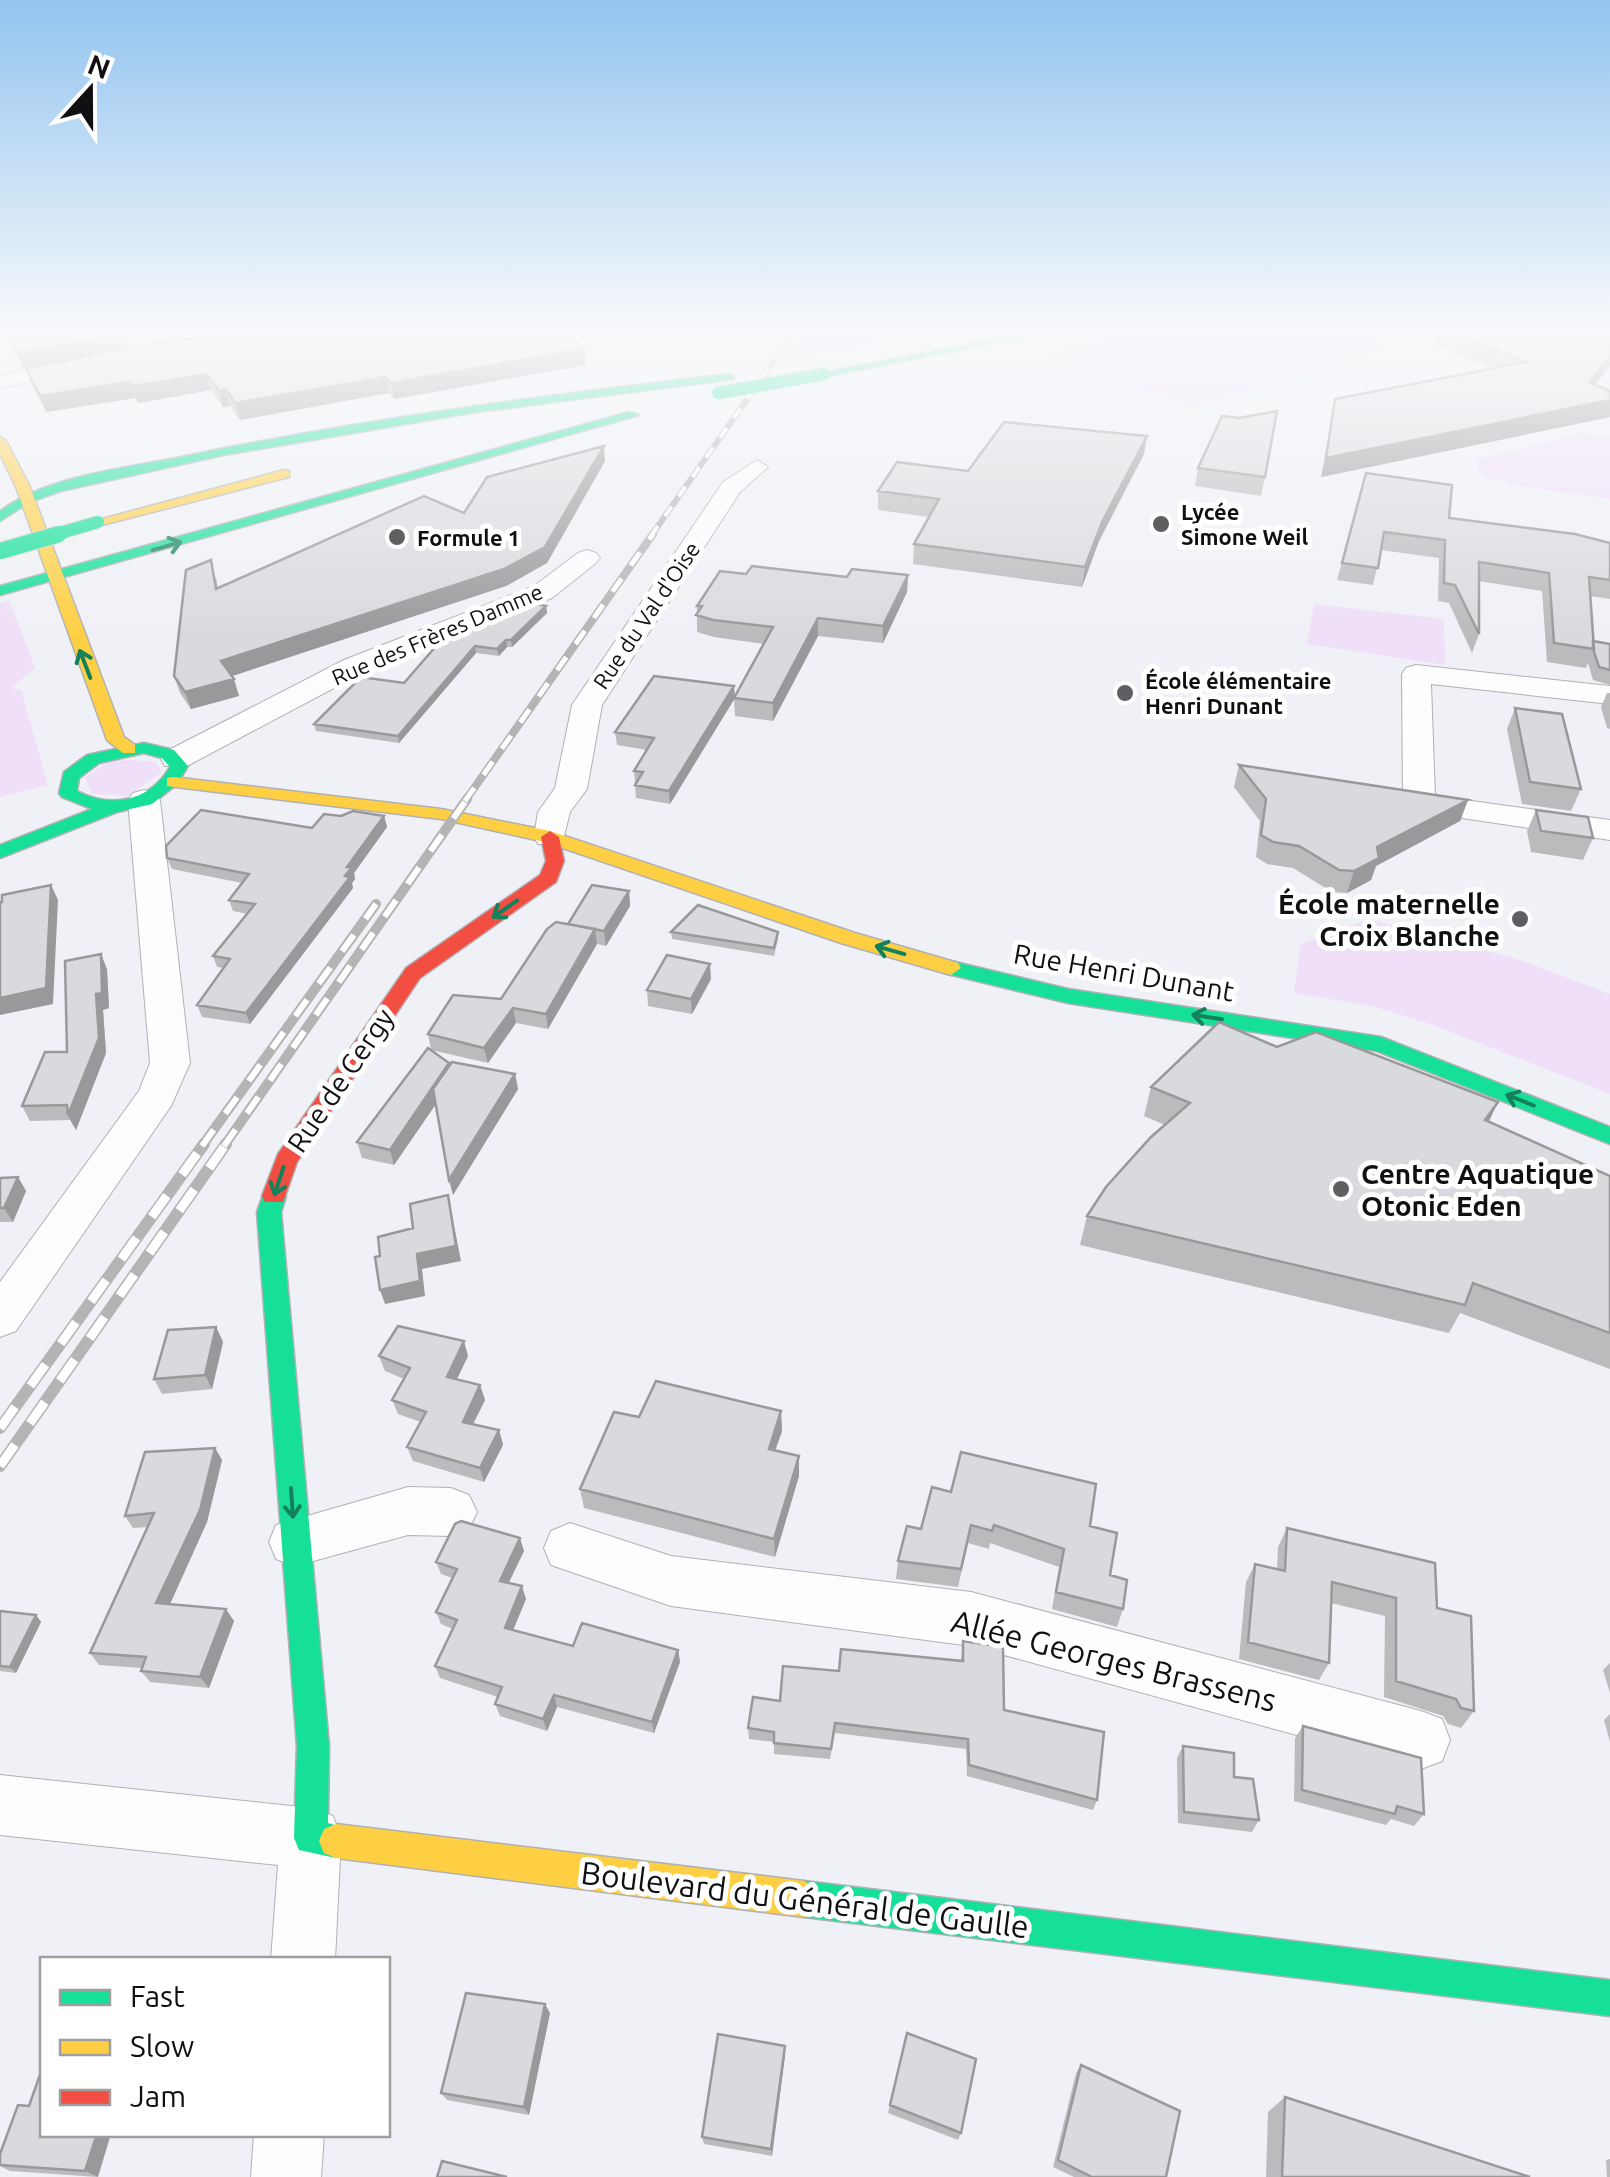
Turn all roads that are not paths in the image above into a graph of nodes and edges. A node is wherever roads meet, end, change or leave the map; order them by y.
1 (312, 433) edge
2 (411, 433) edge
3 (477, 433) edge
4 (553, 433) edge
5 (464, 435) dead end
6 (0, 441) edge
7 (757, 467) dead end
8 (303, 469) dead end
9 (9, 509) edge
10 (91, 517) junction
11 (0, 535) edge
12 (0, 551) edge
13 (587, 558) dead end
14 (57, 571) junction
15 (11, 588) edge
16 (31, 612) dead end
17 (1610, 695) edge
18 (129, 749) junction
19 (152, 787) junction
20 (75, 800) junction
21 (1610, 830) edge
22 (550, 837) junction
23 (8, 848) edge
24 (628, 860) junction
25 (549, 878) junction
26 (1610, 1136) edge
27 (0, 1318) edge
28 (451, 1512) dead end
29 (295, 1542) junction
30 (570, 1548) dead end
31 (1421, 1740) dead end
32 (0, 1805) edge
33 (311, 1838) junction
34 (303, 1957) edge
35 (1610, 1998) edge
36 (290, 2137) edge
37 (286, 2177) edge

1 - 9 main road
2 - 10 main road
3 - 5 main road
14 -> 4 main road
6 - 9 main road
7 - 22 street, Rue du Val d'Oise
8 - 10 main road
9 - 14 main road
9 - 15 main road
10 - 11 main road
10 - 12 main road, bridge
13 - 19 street, Rue des Frères Damme
14 - 15 main road
18 -> 14 main road
15 - 16 main road
17 - 21 street
18 - 19 main road
18 - 20 main road
19 - 20 main road
19 - 22 main road
19 - 23 main road, Rue des Frères Damme
19 - 27 street
20 - 23 main road, Rue des Frères Damme
22 - 24 main road, Rue Henri Dunant
22 - 25 main road
24 - 25 main road
26 -> 24 main road, Rue Henri Dunant
25 -> 29 main road, Rue de Cergy
28 - 29 street
29 - 33 main road, Rue de Cergy
30 - 31 street, Allée Georges Brassens
32 - 33 street, Boulevard du Général de Gaulle
33 - 34 street, Rue de Cergy
33 - 35 main road, Boulevard du Général de Gaulle
36 - 37 street

